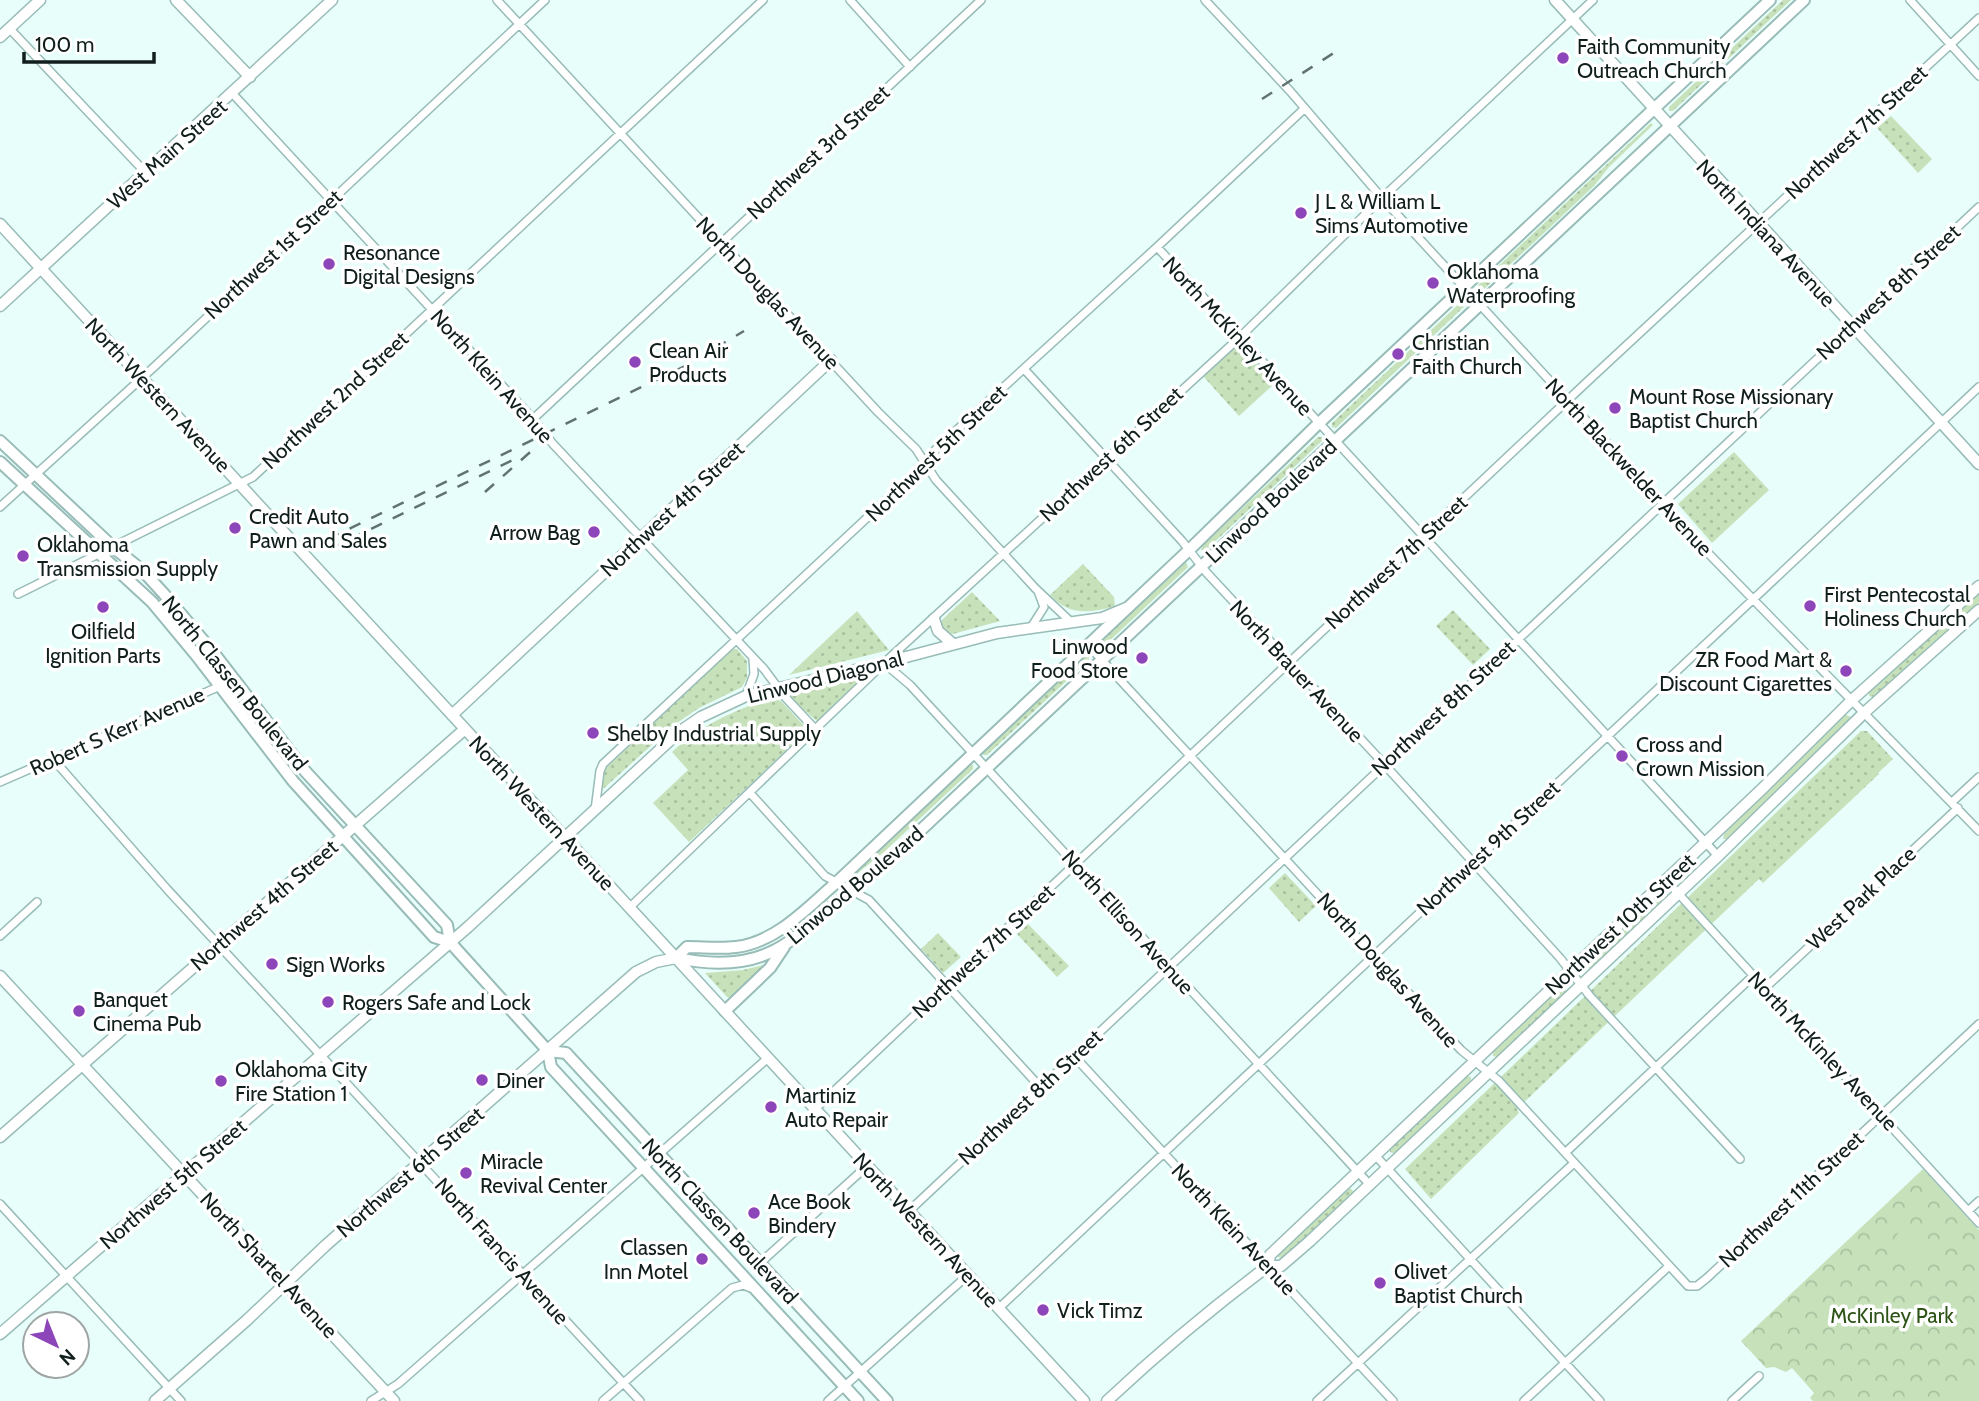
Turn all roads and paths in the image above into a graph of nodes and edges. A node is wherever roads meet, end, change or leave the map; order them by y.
1 (40, 0) edge
2 (176, 0) edge
3 (332, 0) edge
4 (497, 0) edge
5 (545, 0) edge
6 (762, 0) edge
7 (850, 0) edge
8 (981, 0) edge
9 (1205, 0) edge
10 (1555, 0) edge
11 (1592, 0) edge
12 (1770, 0) edge
13 (1804, 0) edge
14 (1910, 0) edge
15 (1979, 18) edge
16 (1573, 19) junction
17 (519, 24) junction
18 (9, 29) junction
19 (0, 37) edge
20 (1950, 44) junction
21 (910, 67) junction
22 (1979, 76) edge
23 (250, 77) junction
24 (232, 93) junction
25 (1654, 108) junction
26 (1304, 109) junction
27 (1669, 126) junction
28 (620, 133) junction
29 (146, 173) junction
30 (1382, 198) junction
31 (331, 200) junction
32 (1979, 207) edge
33 (1757, 223) junction
34 (0, 224) edge
35 (722, 242) junction
36 (1157, 247) junction
37 (41, 269) junction
38 (1465, 287) junction
39 (1480, 304) junction
40 (0, 306) edge
41 (432, 310) junction
42 (1851, 326) junction
43 (1239, 338) junction
44 (831, 360) junction
45 (1024, 369) junction
46 (141, 378) junction
47 (1979, 387) edge
48 (1567, 401) junction
49 (533, 419) junction
50 (1941, 423) junction
51 (1319, 424) junction
52 (0, 440) edge
53 (1335, 441) junction
54 (1106, 458) junction
55 (0, 462) edge
56 (925, 462) junction
57 (1979, 464) edge
58 (35, 475) junction
59 (240, 484) junction
60 (24, 485) junction
61 (1663, 503) junction
62 (0, 507) edge
63 (1423, 537) junction
64 (642, 538) junction
65 (113, 547) junction
66 (1189, 550) junction
67 (1005, 553) junction
68 (99, 554) junction
69 (1202, 566) junction
70 (1979, 586) edge
71 (1035, 588) junction
72 (18, 594) dead end
73 (1751, 599) junction
74 (1129, 606) junction
75 (1979, 610) edge
76 (934, 619) junction
77 (1071, 622) junction
78 (1032, 626) junction
79 (1517, 639) junction
80 (736, 641) junction
81 (953, 644) junction
82 (1088, 645) junction
83 (752, 659) junction
84 (1102, 660) junction
85 (884, 663) junction
86 (1289, 663) junction
87 (234, 680) junction
88 (220, 686) junction
89 (778, 687) junction
90 (746, 696) junction
91 (1853, 699) junction
92 (1865, 712) junction
93 (452, 715) junction
94 (465, 729) junction
95 (816, 730) junction
96 (1606, 737) junction
97 (973, 754) junction
98 (1190, 754) junction
99 (53, 759) junction
100 (1384, 764) junction
101 (986, 768) junction
102 (1979, 777) edge
103 (0, 782) edge
104 (750, 793) junction
105 (1955, 805) junction
106 (595, 811) junction
107 (354, 826) junction
108 (1979, 831) edge
109 (343, 836) junction
110 (566, 839) junction
111 (1706, 843) junction
112 (1718, 856) junction
113 (1284, 857) junction
114 (1473, 862) junction
115 (1075, 863) junction
116 (1666, 880) junction
117 (837, 882) junction
118 (853, 890) junction
119 (1678, 894) junction
120 (37, 902) dead end
121 (629, 908) junction
122 (0, 936) edge
123 (450, 942) junction
124 (787, 943) junction
125 (219, 945) junction
126 (1374, 955) junction
127 (676, 958) junction
128 (1168, 967) junction
129 (1570, 971) junction
130 (0, 976) edge
131 (1753, 976) junction
132 (946, 985) junction
133 (1581, 985) junction
134 (1765, 988) junction
135 (725, 1011) junction
136 (1979, 1024) edge
137 (548, 1051) junction
138 (321, 1055) junction
139 (1074, 1056) junction
140 (768, 1058) junction
141 (1474, 1061) junction
142 (83, 1063) junction
143 (1258, 1064) junction
144 (1657, 1067) junction
145 (1489, 1073) junction
146 (1041, 1088) junction
147 (815, 1109) junction
148 (1881, 1115) junction
149 (0, 1137) edge
150 (1566, 1152) junction
151 (1163, 1153) junction
152 (658, 1154) junction
153 (1375, 1155) junction
154 (1740, 1159) dead end
155 (421, 1162) junction
156 (1574, 1163) junction
157 (867, 1166) junction
158 (643, 1167) junction
159 (1387, 1168) junction
160 (184, 1172) junction
161 (1357, 1172) junction
162 (1370, 1185) junction
163 (1979, 1201) edge
164 (0, 1204) edge
165 (909, 1211) junction
166 (1968, 1211) junction
167 (1979, 1223) edge
168 (1470, 1258) junction
169 (759, 1264) junction
170 (1268, 1266) junction
171 (1668, 1267) junction
172 (735, 1268) junction
173 (522, 1273) junction
174 (66, 1276) junction
175 (968, 1276) junction
176 (286, 1283) junction
177 (1693, 1287) joint
178 (732, 1288) junction
179 (756, 1291) junction
180 (998, 1308) junction
181 (0, 1334) edge
182 (1358, 1363) junction
183 (1565, 1363) junction
184 (860, 1373) junction
185 (1759, 1376) dead end
186 (624, 1383) junction
187 (845, 1386) junction
188 (169, 1388) junction
189 (386, 1392) junction
190 (155, 1401) edge
191 (181, 1401) edge
192 (371, 1401) edge
193 (394, 1401) edge
194 (603, 1401) edge
195 (640, 1401) edge
196 (828, 1401) edge
197 (859, 1401) edge
198 (887, 1401) edge
199 (1084, 1401) edge
200 (1107, 1401) edge
201 (1317, 1401) edge
202 (1393, 1401) edge
203 (1524, 1401) edge
204 (1600, 1401) edge
205 (1732, 1401) edge

1 - 18 main road
2 - 23 main road
3 - 23 main road, West Main Street
4 - 17 street, North Douglas Avenue
5 - 17 street, Northwest 1st Street
6 - 28 street, Northwest 2nd Street
7 - 21 street
8 - 21 street, Northwest 3rd Street
9 - 26 street, North Blackwelder Avenue
10 - 16 main road, North Indiana Avenue
11 - 16 street, Northwest 6th Street
12 - 25 main road, Linwood Boulevard
13 - 27 main road, Linwood Boulevard
14 - 20 street
15 - 20 street, Northwest 7th Street
16 - 25 main road, North Indiana Avenue
16 - 30 street, Northwest 6th Street
17 - 28 street, North Douglas Avenue
17 - 31 street, Northwest 1st Street
18 - 19 main road
18 - 29 street
20 - 22 street
20 - 33 street, Northwest 7th Street
21 - 35 street, Northwest 3rd Street
23 - 24 main road, West Main Street
24 - 29 main road, West Main Street
24 - 31 street, North Klein Avenue
25 - 27 main road, North Indiana Avenue
25 - 38 main road, Linwood Boulevard
26 - 30 street, North Blackwelder Avenue
26 - 36 street, Northwest 5th Street
27 - 33 main road, North Indiana Avenue
27 - 39 main road, Linwood Boulevard
28 - 35 street, North Douglas Avenue
28 - 41 street, Northwest 2nd Street
29 - 37 main road, West Main Street
30 - 38 street, North Blackwelder Avenue
30 - 43 street, Northwest 6th Street
31 - 41 street, North Klein Avenue
31 - 46 street, Northwest 1st Street
32 - 42 street, Northwest 8th Street
33 - 42 main road, North Indiana Avenue
33 - 48 street, Northwest 7th Street
34 - 37 main road, North Western Avenue
35 - 44 street, North Douglas Avenue
35 - 49 street, Northwest 3rd Street
36 - 43 street, North McKinley Avenue
36 - 45 street, Northwest 5th Street
37 - 40 main road, West Main Street
37 - 46 main road, North Western Avenue
38 - 39 street, North Blackwelder Avenue
38 - 51 main road, Linwood Boulevard
39 - 48 street, North Blackwelder Avenue
39 - 53 main road, Linwood Boulevard
41 - 49 street, North Klein Avenue
41 - 59 street, Northwest 2nd Street
42 - 50 main road, North Indiana Avenue
42 - 61 street, Northwest 8th Street
43 - 51 street, North McKinley Avenue
43 - 54 street, Northwest 6th Street
44 - 56 street, North Douglas Avenue
44 - 64 main road, Northwest 4th Street
45 - 54 street, North Brauer Avenue
45 - 56 street, Northwest 5th Street
46 - 58 street, Northwest 1st Street
46 - 59 main road, North Western Avenue
47 - 50 street, Northwest 9th Street
48 - 61 street, North Blackwelder Avenue
48 - 63 street, Northwest 7th Street
49 - 64 street, North Klein Avenue
50 - 57 main road, North Indiana Avenue
50 - 73 street, Northwest 9th Street
51 - 53 street, North McKinley Avenue
51 - 66 main road, Linwood Boulevard
52 - 58 main road, North Classen Boulevard
53 - 63 street, North McKinley Avenue
53 - 69 main road, Linwood Boulevard
54 - 66 street, North Brauer Avenue
54 - 67 street, Northwest 6th Street
55 - 60 main road, North Classen Boulevard
56 - 67 street, North Douglas Avenue
56 - 80 street, Northwest 5th Street
58 - 60 street, Northwest 1st Street
58 - 65 main road, North Classen Boulevard
59 - 65 street, Northwest 2nd Street
59 - 93 main road, North Western Avenue
60 - 62 street, Northwest 1st Street
60 - 68 main road, North Classen Boulevard
61 - 73 street, North Blackwelder Avenue
61 - 79 street, Northwest 8th Street
63 - 79 street, North McKinley Avenue
63 - 86 street, Northwest 7th Street
64 - 80 street, North Klein Avenue
64 - 93 main road, Northwest 4th Street
65 - 68 street, Northwest 2nd Street
65 - 87 main road, North Classen Boulevard
66 - 69 street, North Brauer Avenue
66 - 74 main road, Linwood Boulevard
67 - 71 street, North Douglas Avenue
67 - 76 street, Northwest 6th Street
68 - 72 street, Northwest 2nd Street
68 - 88 main road, North Classen Boulevard
69 - 84 main road, Linwood Boulevard
69 - 86 street, North Brauer Avenue
70 - 91 main road, Northwest 10th Street
71 - 77 street, North Douglas Avenue
71 - 78 street
73 - 91 street, North Blackwelder Avenue
73 - 96 street, Northwest 9th Street
74 - 77 main road, Linwood Diagonal
74 - 82 main road, Linwood Boulevard
75 - 92 main road, Northwest 10th Street
76 - 81 main road
76 - 85 street, Northwest 6th Street
77 - 78 main road, Linwood Diagonal
78 - 81 main road, Linwood Diagonal
79 - 96 street, North McKinley Avenue
79 - 100 street, Northwest 8th Street
80 - 83 street, North Klein Avenue
80 - 106 street, Northwest 5th Street
81 - 85 main road, Linwood Diagonal
82 - 84 street, North Douglas Avenue
82 - 97 main road, Linwood Boulevard
83 - 89 street, North Klein Avenue
83 - 90 street
84 - 98 street, North Douglas Avenue
84 - 101 main road, Linwood Boulevard
85 - 89 main road, Linwood Diagonal
85 - 95 street, Northwest 6th Street
85 - 97 street, North Ellison Avenue
86 - 98 street, Northwest 7th Street
86 - 100 street, North Brauer Avenue
87 - 88 street, Robert S Kerr Avenue
87 - 107 main road, North Classen Boulevard
88 - 99 street, Robert S Kerr Avenue
88 - 109 main road, North Classen Boulevard
89 - 90 main road, Linwood Diagonal
89 - 95 street, North Klein Avenue
90 - 106 main road, Linwood Diagonal
91 - 92 street, North Blackwelder Avenue
91 - 111 main road, Northwest 10th Street
92 - 105 street, North Blackwelder Avenue
92 - 112 main road, Northwest 10th Street
93 - 94 main road, North Western Avenue
94 - 107 main road, Northwest 4th Street
94 - 110 main road, North Western Avenue
95 - 104 street, Northwest 6th Street
96 - 111 street, North McKinley Avenue
96 - 114 street, Northwest 9th Street
97 - 101 street, North Ellison Avenue
97 - 117 main road, Linwood Boulevard
98 - 113 street, North Douglas Avenue
98 - 115 street, Northwest 7th Street
99 - 103 street, Robert S Kerr Avenue
99 - 125 street, North Francis Avenue
100 - 113 street, Northwest 8th Street
100 - 114 street, North Brauer Avenue
101 - 115 street, North Ellison Avenue
101 - 118 main road, Linwood Boulevard
102 - 105 street, West Park Place
104 - 117 street
104 - 121 street, Northwest 6th Street
105 - 108 street, North Blackwelder Avenue
105 - 134 street, West Park Place
106 - 110 main road, Linwood Diagonal
107 - 109 main road, Northwest 4th Street
107 - 123 main road, North Classen Boulevard
109 - 123 main road, North Classen Boulevard
109 - 125 main road, Northwest 4th Street
110 - 121 main road, North Western Avenue
110 - 123 main road, Northwest 5th Street
111 - 112 street, North McKinley Avenue
111 - 116 main road, Northwest 10th Street
112 - 119 main road, Northwest 10th Street
113 - 126 street, North Douglas Avenue
113 - 128 street, Northwest 8th Street
114 - 126 street, Northwest 9th Street
114 - 129 street, North Brauer Avenue
115 - 128 street, North Ellison Avenue
115 - 132 street, Northwest 7th Street
116 - 119 street, North McKinley Avenue
116 - 129 main road, Northwest 10th Street
117 - 118 street
117 - 127 main road, Linwood Boulevard
118 - 124 main road, Linwood Boulevard
118 - 132 street
119 - 131 street, North McKinley Avenue
119 - 133 main road, Northwest 10th Street
120 - 122 street
121 - 127 main road, North Western Avenue
123 - 137 main road, North Classen Boulevard
123 - 138 main road, Northwest 5th Street
124 - 127 main road, Linwood Boulevard
124 - 135 main road
125 - 138 street, North Francis Avenue
125 - 142 main road, Northwest 4th Street
126 - 141 street, North Douglas Avenue
126 - 143 street, Northwest 9th Street
127 - 135 main road, North Western Avenue
127 - 137 main road, Northwest 6th Street
128 - 139 street, Northwest 8th Street
128 - 143 street, North Ellison Avenue
129 - 133 street, North Brauer Avenue
129 - 141 main road, Northwest 10th Street
130 - 142 main road, North Shartel Avenue
131 - 134 street, North McKinley Avenue
131 - 144 street
132 - 146 street
132 - 147 street, Northwest 7th Street
133 - 144 street, North Brauer Avenue
133 - 145 main road, Northwest 10th Street
134 - 148 street, North McKinley Avenue
135 - 140 main road, North Western Avenue
136 - 148 street, Northwest 11th Street
137 - 152 main road, North Classen Boulevard
137 - 155 main road, Northwest 6th Street
137 - 158 main road, North Classen Boulevard
138 - 155 street, North Francis Avenue
138 - 160 main road, Northwest 5th Street
139 - 146 street, Northwest 8th Street
139 - 151 street, North Klein Avenue
140 - 147 main road, North Western Avenue
140 - 152 street
141 - 145 street, North Douglas Avenue
141 - 153 main road, Northwest 10th Street
142 - 149 main road, Northwest 4th Street
142 - 160 main road, North Shartel Avenue
143 - 151 street, Northwest 9th Street
143 - 161 street, North Ellison Avenue
144 - 150 street
144 - 154 street, North Brauer Avenue
145 - 150 street, North Douglas Avenue
145 - 159 main road, Northwest 10th Street
146 - 165 street, Northwest 8th Street
147 - 157 main road, North Western Avenue
148 - 166 street, North McKinley Avenue
148 - 177 street, Northwest 11th Street
150 - 156 street, North Douglas Avenue
151 - 170 street, North Klein Avenue
151 - 180 street, Northwest 9th Street
152 - 158 street
152 - 169 main road, North Classen Boulevard
153 - 159 street
153 - 161 main road, Northwest 10th Street
155 - 173 street, North Francis Avenue
155 - 176 main road, Northwest 6th Street
156 - 168 street
156 - 171 street, North Douglas Avenue
157 - 165 main road, North Western Avenue
157 - 169 street
158 - 172 main road, North Classen Boulevard
158 - 173 street
159 - 162 main road, Northwest 10th Street
159 - 168 street
160 - 174 main road, Northwest 5th Street
160 - 176 main road, North Shartel Avenue
161 - 162 street, North Ellison Avenue
161 - 170 main road, Northwest 10th Street
162 - 170 main road, Northwest 10th Street
163 - 166 street
164 - 174 street
165 - 175 main road, North Western Avenue
166 - 167 street, North McKinley Avenue
168 - 182 street
168 - 183 street
169 - 184 main road, North Classen Boulevard
170 - 182 street, North Klein Avenue
170 - 200 main road, Northwest 10th Street
171 - 177 street, North Douglas Avenue
171 - 183 street
172 - 178 street
172 - 179 main road, North Classen Boulevard
173 - 186 street, North Francis Avenue
173 - 189 street
174 - 181 main road, Northwest 5th Street
174 - 188 street
175 - 180 main road, North Western Avenue
175 - 184 street
176 - 188 main road, Northwest 6th Street
176 - 189 main road, North Shartel Avenue
178 - 179 street
178 - 186 street
179 - 187 main road, North Classen Boulevard
180 - 199 main road, North Western Avenue
182 - 201 street
182 - 202 street, North Klein Avenue
183 - 203 street
183 - 204 street
184 - 187 street
184 - 198 main road, North Classen Boulevard
185 - 205 street
186 - 194 street
186 - 195 street, North Francis Avenue
187 - 196 street
187 - 197 main road, North Classen Boulevard
188 - 190 main road, Northwest 6th Street
188 - 191 street
189 - 192 street
189 - 193 main road, North Shartel Avenue

